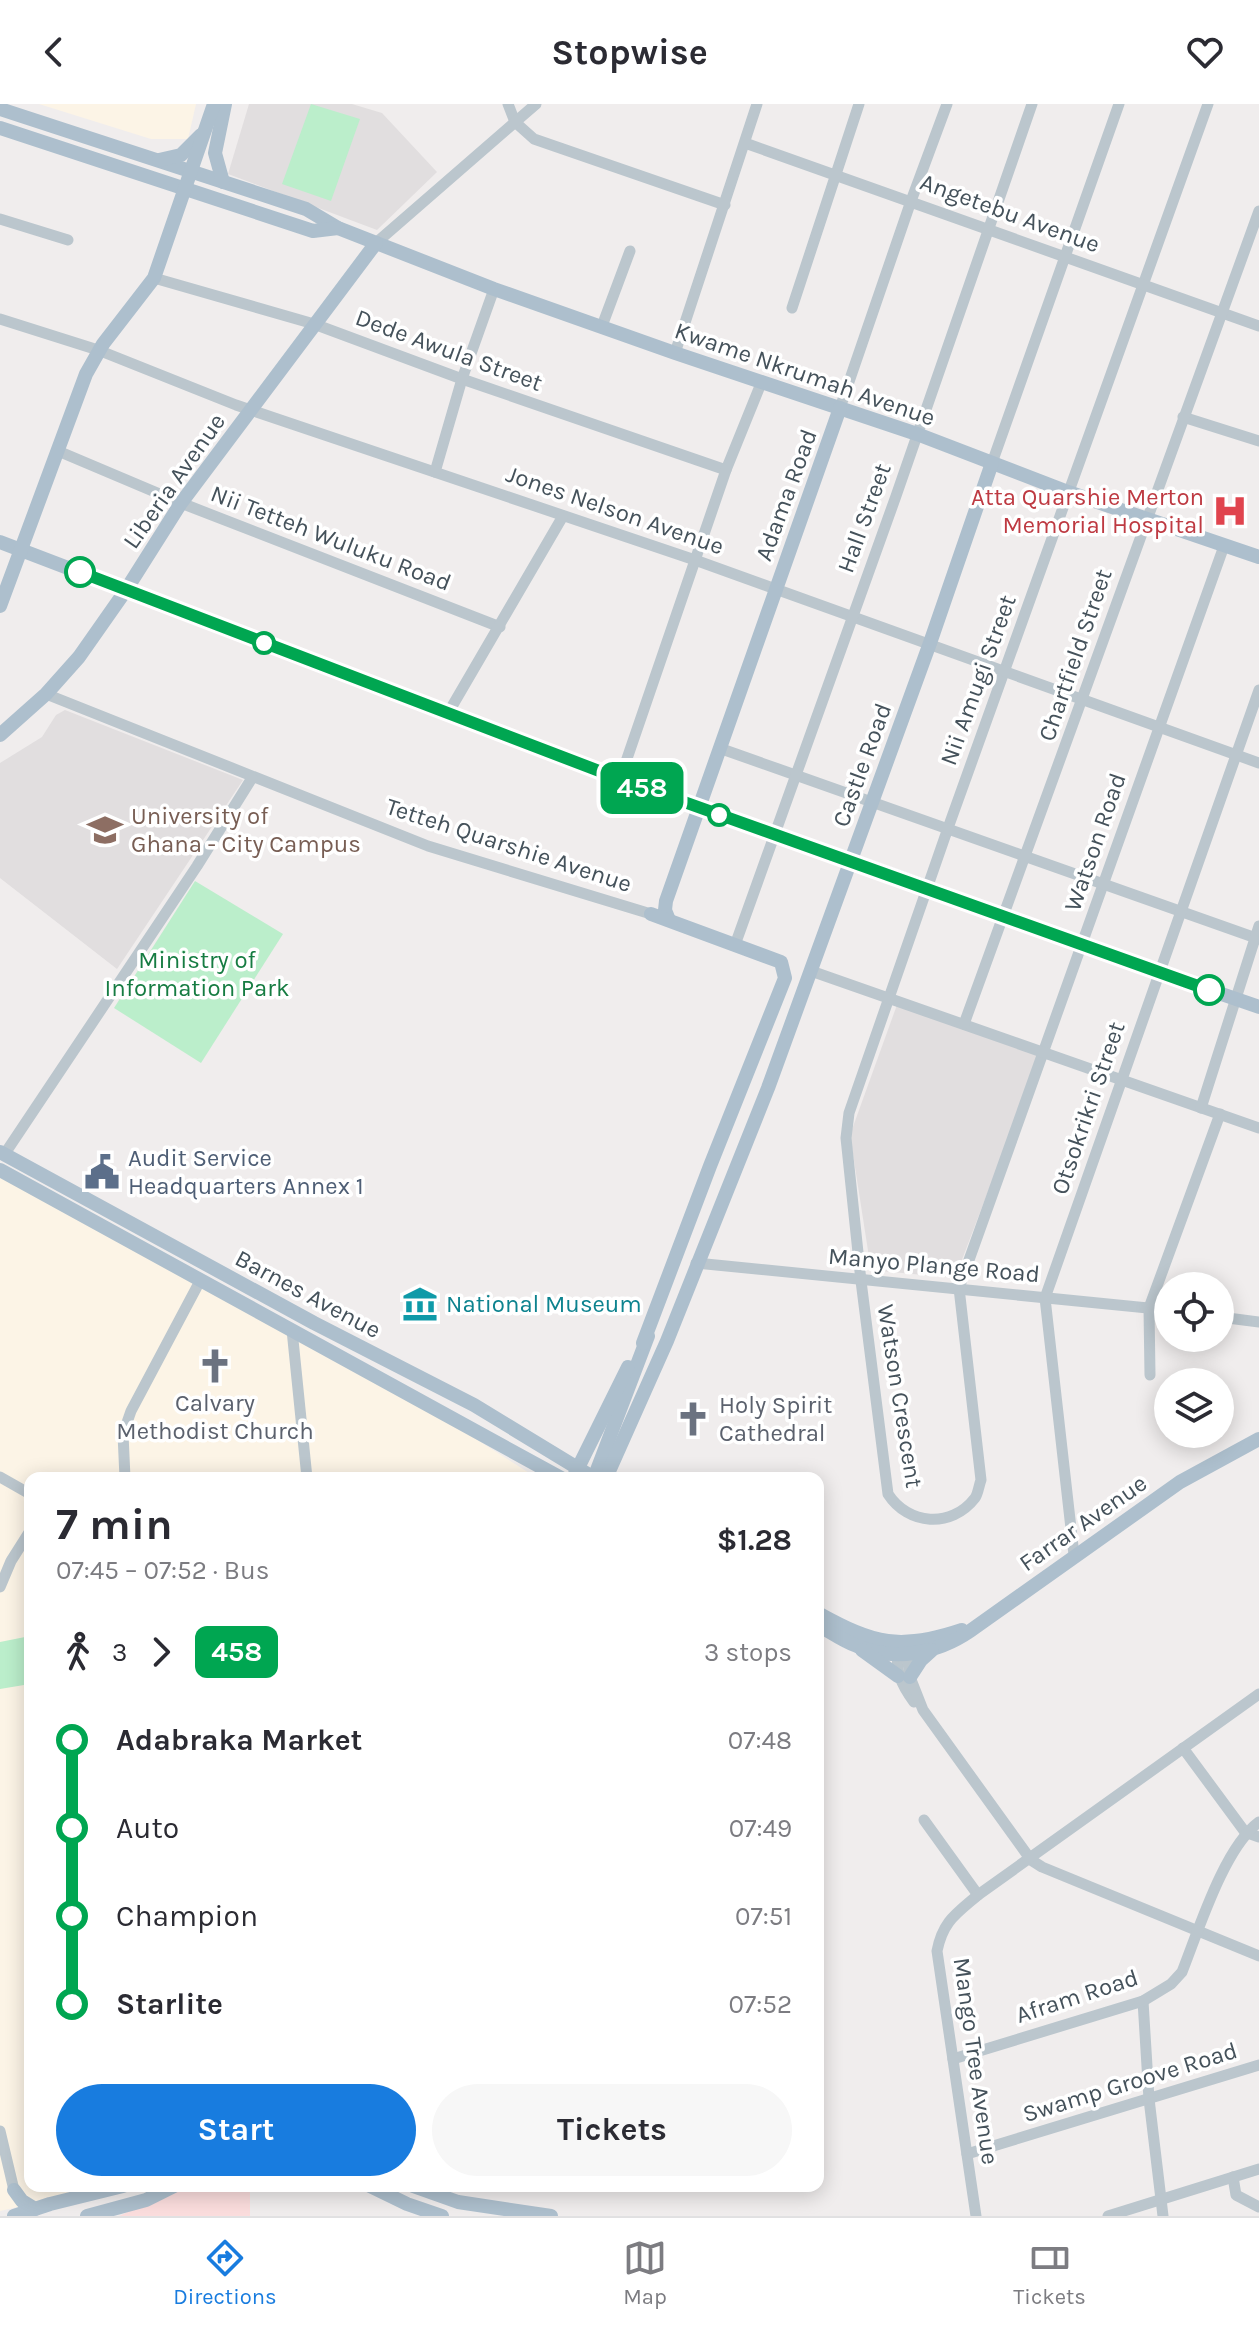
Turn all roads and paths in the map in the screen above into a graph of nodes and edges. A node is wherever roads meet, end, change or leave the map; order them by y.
1 (214, 104) edge
2 (225, 104) edge
3 (236, 104) edge
4 (508, 104) edge
5 (536, 104) edge
6 (859, 104) edge
7 (947, 104) edge
8 (1032, 104) edge
9 (1119, 104) edge
10 (1208, 104) edge
11 (754, 105) edge
12 (0, 109) edge
13 (515, 122) junction
14 (220, 124) junction
15 (0, 128) edge
16 (204, 132) junction
17 (745, 143) junction
18 (157, 160) junction
19 (192, 172) junction
20 (834, 174) junction
21 (223, 182) junction
22 (185, 190) junction
23 (911, 201) junction
24 (725, 205) junction
25 (1259, 212) edge
26 (0, 219) edge
27 (338, 228) junction
28 (988, 228) junction
29 (68, 240) dead end
30 (376, 243) junction
31 (630, 251) dead end
32 (1066, 256) junction
33 (154, 278) junction
34 (1144, 284) junction
35 (494, 289) junction
36 (792, 308) dead end
37 (1222, 314) junction
38 (0, 319) edge
39 (314, 324) junction
40 (602, 326) junction
41 (1259, 326) edge
42 (98, 350) junction
43 (675, 353) junction
44 (462, 379) junction
45 (762, 381) junction
46 (840, 408) junction
47 (251, 409) junction
48 (1183, 417) junction
49 (917, 434) junction
50 (1259, 441) edge
51 (58, 451) junction
52 (992, 463) junction
53 (726, 470) junction
54 (435, 472) junction
55 (1068, 492) junction
56 (181, 503) junction
57 (563, 516) junction
58 (1146, 518) junction
59 (0, 542) edge
60 (1224, 546) junction
61 (21, 550) junction
62 (1259, 557) edge
63 (695, 560) junction
64 (126, 590) junction
65 (775, 590) junction
66 (0, 606) edge
67 (852, 616) junction
68 (500, 627) junction
69 (930, 643) junction
70 (1005, 671) junction
71 (1259, 690) edge
72 (46, 694) junction
73 (1083, 700) junction
74 (447, 715) junction
75 (1158, 728) junction
76 (0, 735) edge
77 (719, 748) junction
78 (1237, 755) junction
79 (1259, 763) edge
80 (797, 776) junction
81 (252, 778) junction
82 (620, 779) junction
83 (871, 803) junction
84 (699, 808) junction
85 (948, 828) junction
86 (775, 834) junction
87 (1026, 857) junction
88 (850, 862) junction
89 (1103, 884) junction
90 (927, 887) junction
91 (666, 901) junction
92 (1181, 912) junction
93 (651, 914) junction
94 (1003, 915) junction
95 (669, 920) junction
96 (1258, 935) edge
97 (735, 945) junction
98 (1082, 946) junction
99 (811, 971) junction
100 (1159, 972) junction
101 (890, 998) junction
102 (1234, 999) junction
103 (1259, 1007) edge
104 (964, 1024) junction
105 (1044, 1052) junction
106 (746, 1078) junction
107 (1122, 1080) junction
108 (768, 1088) junction
109 (1201, 1108) junction
110 (1220, 1114) junction
111 (1259, 1128) edge
112 (2, 1154) edge
113 (0, 1170) edge
114 (696, 1263) junction
115 (200, 1281) junction
116 (861, 1281) junction
117 (959, 1288) junction
118 (1045, 1298) junction
119 (1149, 1308) junction
120 (1154, 1309) edge
121 (1234, 1319) edge
122 (1259, 1322) edge
123 (292, 1330) junction
124 (648, 1336) junction
125 (1150, 1375) dead end
126 (1259, 1439) edge
127 (589, 1445) junction
128 (552, 1453) junction
129 (539, 1464) junction
130 (125, 1472) edge
131 (306, 1472) edge
132 (546, 1472) edge
133 (552, 1472) edge
134 (574, 1472) edge
135 (578, 1472) edge
136 (596, 1472) edge
137 (612, 1472) edge
138 (0, 1477) edge
139 (24, 1491) edge
140 (24, 1540) edge
141 (1074, 1555) junction
142 (0, 1587) edge
143 (824, 1616) edge
144 (978, 1624) junction
145 (824, 1628) edge
146 (858, 1647) junction
147 (902, 1649) junction
148 (933, 1650) junction
149 (904, 1677) junction
150 (1259, 1694) edge
151 (1183, 1748) junction
152 (924, 1820) dead end
153 (1259, 1822) edge
154 (1245, 1832) junction
155 (1259, 1837) edge
156 (1031, 1860) junction
157 (978, 1895) junction
158 (1198, 1932) junction
159 (1259, 1956) edge
160 (1143, 2001) junction
161 (953, 2059) junction
162 (1259, 2065) edge
163 (1149, 2099) junction
164 (0, 2131) edge
165 (967, 2154) junction
166 (1259, 2169) edge
167 (1233, 2177) junction
168 (14, 2190) junction
169 (100, 2192) edge
170 (161, 2192) edge
171 (382, 2192) edge
172 (430, 2192) edge
173 (1161, 2200) junction
174 (1259, 2207) edge
175 (35, 2209) junction
176 (5, 2216) edge
177 (14, 2216) edge
178 (87, 2216) edge
179 (442, 2216) edge
180 (551, 2216) edge
181 (976, 2216) edge
182 (1108, 2216) edge
183 (1163, 2216) edge

1 - 16 main road
2 - 14 main road
3 - 14 street
4 - 13 street
5 - 13 street
6 - 20 street
7 - 23 street, Adama Road
8 - 28 street, Hall Street
9 - 32 street, Castle Road
10 - 34 street, Nii Amugi Street
11 - 17 street
12 - 18 main road, Kwame Nkrumah Avenue
13 - 24 street
13 - 30 street
14 - 21 main road
15 - 22 main road, Kwame Nkrumah Avenue
16 - 18 main road
16 - 19 main road
17 - 20 street, Angetebu Avenue
17 - 24 street
18 - 19 main road, Kwame Nkrumah Avenue
19 - 21 main road, Kwame Nkrumah Avenue
19 - 22 main road
20 - 23 street, Angetebu Avenue
20 - 36 street
21 - 27 main road, Kwame Nkrumah Avenue
22 - 27 main road, Kwame Nkrumah Avenue
22 - 33 main road
23 - 28 street, Angetebu Avenue
23 - 46 street, Adama Road
24 - 43 street
25 - 37 street, Chartfield Street
26 - 29 street
27 - 30 main road, Kwame Nkrumah Avenue
28 - 32 street, Angetebu Avenue
28 - 49 street, Hall Street
30 - 35 main road, Kwame Nkrumah Avenue
30 - 39 main road, Liberia Avenue
31 - 40 street
32 - 34 street, Angetebu Avenue
32 - 52 street, Castle Road
33 - 39 street, Dede Awula Street
33 - 42 main road
34 - 37 street, Angetebu Avenue
34 - 55 street, Nii Amugi Street
35 - 40 main road, Kwame Nkrumah Avenue
35 - 44 street
37 - 41 street, Angetebu Avenue
37 - 48 street, Chartfield Street
38 - 42 street, Jones Nelson Avenue
39 - 44 street, Dede Awula Street
39 - 47 main road, Liberia Avenue
40 - 43 main road, Kwame Nkrumah Avenue
42 - 47 street, Jones Nelson Avenue
42 - 51 main road
43 - 45 main road, Kwame Nkrumah Avenue
44 - 53 street, Dede Awula Street
44 - 54 street
45 - 46 main road, Kwame Nkrumah Avenue
45 - 53 street
46 - 49 main road, Kwame Nkrumah Avenue
46 - 65 main road, Adama Road
47 - 54 street, Jones Nelson Avenue
47 - 56 main road, Liberia Avenue
48 - 50 street
48 - 58 street, Chartfield Street
49 - 52 main road, Kwame Nkrumah Avenue
49 - 67 street, Hall Street
51 - 56 street, Nii Tetteh Wuluku Road
51 - 61 main road
52 - 55 main road, Kwame Nkrumah Avenue
52 - 69 main road, Castle Road
53 - 63 street
54 - 57 street, Jones Nelson Avenue
55 - 58 main road, Kwame Nkrumah Avenue
55 - 70 street, Nii Amugi Street
56 - 64 main road, Liberia Avenue
56 - 68 street, Nii Tetteh Wuluku Road
57 - 63 street, Jones Nelson Avenue
57 - 68 street
58 - 60 main road, Kwame Nkrumah Avenue
58 - 73 street, Chartfield Street
59 - 61 main road
60 - 62 main road, Kwame Nkrumah Avenue
60 - 75 street, Watson Road
61 - 64 main road
61 - 66 main road
63 - 65 street, Jones Nelson Avenue
63 - 82 street
64 - 72 main road, Liberia Avenue
64 - 74 main road
65 - 67 street, Jones Nelson Avenue
65 - 77 main road, Adama Road
67 - 69 street, Jones Nelson Avenue
67 - 80 street, Hall Street
68 - 74 street
69 - 70 street, Jones Nelson Avenue
69 - 83 main road, Castle Road
70 - 73 street, Jones Nelson Avenue
70 - 85 street, Nii Amugi Street
71 - 78 street, Otsokrikri Street
72 - 76 main road, Liberia Avenue
72 - 81 street, Tetteh Quarshie Avenue
73 - 75 street, Jones Nelson Avenue
73 - 87 street, Chartfield Street
74 - 82 main road
75 - 78 street, Jones Nelson Avenue
75 - 89 street, Watson Road
77 - 80 street
77 - 84 main road, Adama Road
78 - 79 street, Jones Nelson Avenue
78 - 92 street, Otsokrikri Street
80 - 83 street
80 - 86 street, Hall Street
81 - 93 street, Tetteh Quarshie Avenue
81 - 112 street
82 - 84 main road
83 - 85 street
83 - 88 main road, Castle Road
84 - 86 main road
84 - 91 main road, Adama Road
85 - 87 street
85 - 90 street, Nii Amugi Street
86 - 88 main road
86 - 97 street, Hall Street
87 - 89 street
87 - 94 street, Chartfield Street
88 - 90 main road
88 - 99 main road, Castle Road
89 - 92 street
89 - 98 street, Watson Road
90 - 94 main road
90 - 101 street, Nii Amugi Street
91 - 93 main road, Adama Road
91 - 95 main road, Adama Road
92 - 96 street
92 - 100 street, Otsokrikri Street
93 - 95 main road, Tetteh Quarshie Avenue
94 - 98 main road
94 - 104 street, Chartfield Street
95 - 97 main road, Tetteh Quarshie Avenue
96 - 102 street
97 - 106 main road, Tetteh Quarshie Avenue
98 - 100 main road
98 - 105 street, Watson Road
99 - 101 street
99 - 108 main road, Castle Road
100 - 102 main road
100 - 107 street, Otsokrikri Street
101 - 104 street
101 - 116 street, Nii Amugi Street
102 - 103 main road
102 - 109 street
104 - 105 street
105 - 107 street
105 - 117 street, Watson Road
106 - 108 main road
106 - 124 main road
107 - 109 street
107 - 118 street, Otsokrikri Street
108 - 114 main road, Castle Road
109 - 110 street
110 - 111 street
110 - 119 street
112 - 128 main road, Barnes Avenue
113 - 115 main road, Barnes Avenue
114 - 116 street, Manyo Plange Road
114 - 137 main road, Castle Road
115 - 123 main road, Barnes Avenue
115 - 130 street
116 - 117 street, Manyo Plange Road
116 - 117 street, Watson Crescent
117 - 118 street, Manyo Plange Road
118 - 119 street, Manyo Plange Road
118 - 141 street, Otsokrikri Street
119 - 120 street, Manyo Plange Road
119 - 125 street
121 - 122 street
123 - 129 main road, Barnes Avenue
123 - 131 street
124 - 127 main road
124 - 136 main road
126 - 141 main road, Farrar Avenue
127 - 128 main road
127 - 135 main road
128 - 134 main road, Barnes Avenue
129 - 132 main road
129 - 133 main road, Barnes Avenue
138 - 139 street
140 - 142 street
141 - 144 main road, Farrar Avenue
143 - 147 main road
144 - 147 main road, Farrar Avenue
144 - 148 main road, Farrar Avenue
145 - 146 main road
146 - 147 main road
146 - 149 main road
147 - 148 main road
147 - 149 street
148 - 149 main road
149 - 156 street
150 - 151 street, Mango Tree Avenue
151 - 154 street
151 - 156 street, Mango Tree Avenue
152 - 157 street
153 - 154 street, Afram Road
154 - 155 street
154 - 158 street, Afram Road
156 - 157 street, Mango Tree Avenue
156 - 158 street
157 - 161 street, Mango Tree Avenue
158 - 159 street
158 - 160 street, Afram Road
160 - 161 street, Afram Road
160 - 163 street
161 - 165 street, Mango Tree Avenue
162 - 163 street, Swamp Groove Road
163 - 165 street, Swamp Groove Road
163 - 173 street
164 - 168 street
165 - 181 street, Mango Tree Avenue
166 - 167 street
167 - 173 street
167 - 174 street
168 - 175 main road
168 - 176 main road
169 - 175 main road
170 - 178 main road
171 - 179 main road
172 - 180 main road
173 - 182 street
173 - 183 street
175 - 177 main road

